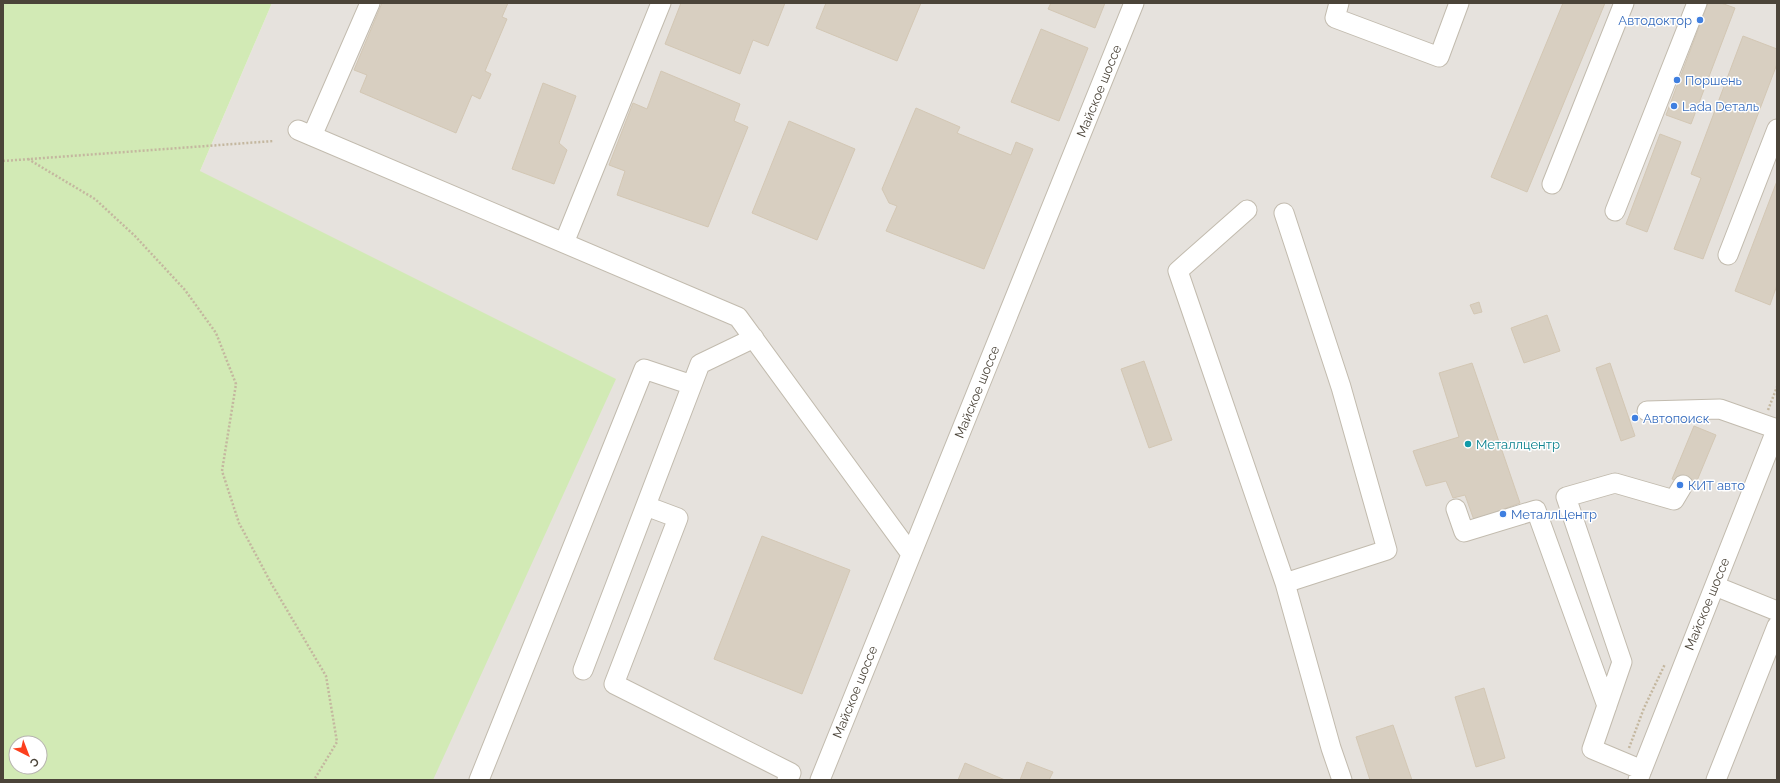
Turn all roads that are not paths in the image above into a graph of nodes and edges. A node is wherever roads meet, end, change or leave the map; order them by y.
1 (370, 3) edge
2 (661, 3) edge
3 (1134, 3) edge
4 (1339, 3) edge
5 (1459, 3) edge
6 (1624, 3) edge
7 (1697, 3) edge
8 (1777, 129) edge
9 (1552, 184) dead end
10 (1247, 210) dead end
11 (1615, 211) dead end
12 (1284, 213) dead end
13 (564, 243) junction
14 (1728, 255) dead end
15 (754, 338) junction
16 (692, 385) junction
17 (1647, 411) dead end
18 (1777, 429) edge
19 (1683, 485) dead end
20 (646, 506) junction
21 (1456, 508) dead end
22 (911, 554) junction
23 (1285, 583) junction
24 (1715, 586) junction
25 (1777, 611) edge
26 (1777, 626) edge
27 (583, 670) dead end
28 (1607, 706) junction
29 (1640, 775) edge
30 (480, 780) edge
31 (787, 780) edge
32 (820, 780) edge
33 (1342, 780) edge
34 (1716, 780) edge

1 - 13 street
2 - 13 street
3 - 22 street, Майское шоссе
4 - 5 street
6 - 9 street
7 - 11 street
8 - 14 street
10 - 23 street
12 - 23 street
13 - 15 street
15 - 16 street
15 - 22 street
16 - 20 street
16 - 30 street
17 - 18 street
18 - 24 street, Майское шоссе
19 - 28 street
20 - 27 street
20 - 31 street
21 - 28 street
22 - 32 street, Майское шоссе
23 - 33 street
24 - 25 street
24 - 29 street, Майское шоссе
26 - 34 street
28 - 29 street

